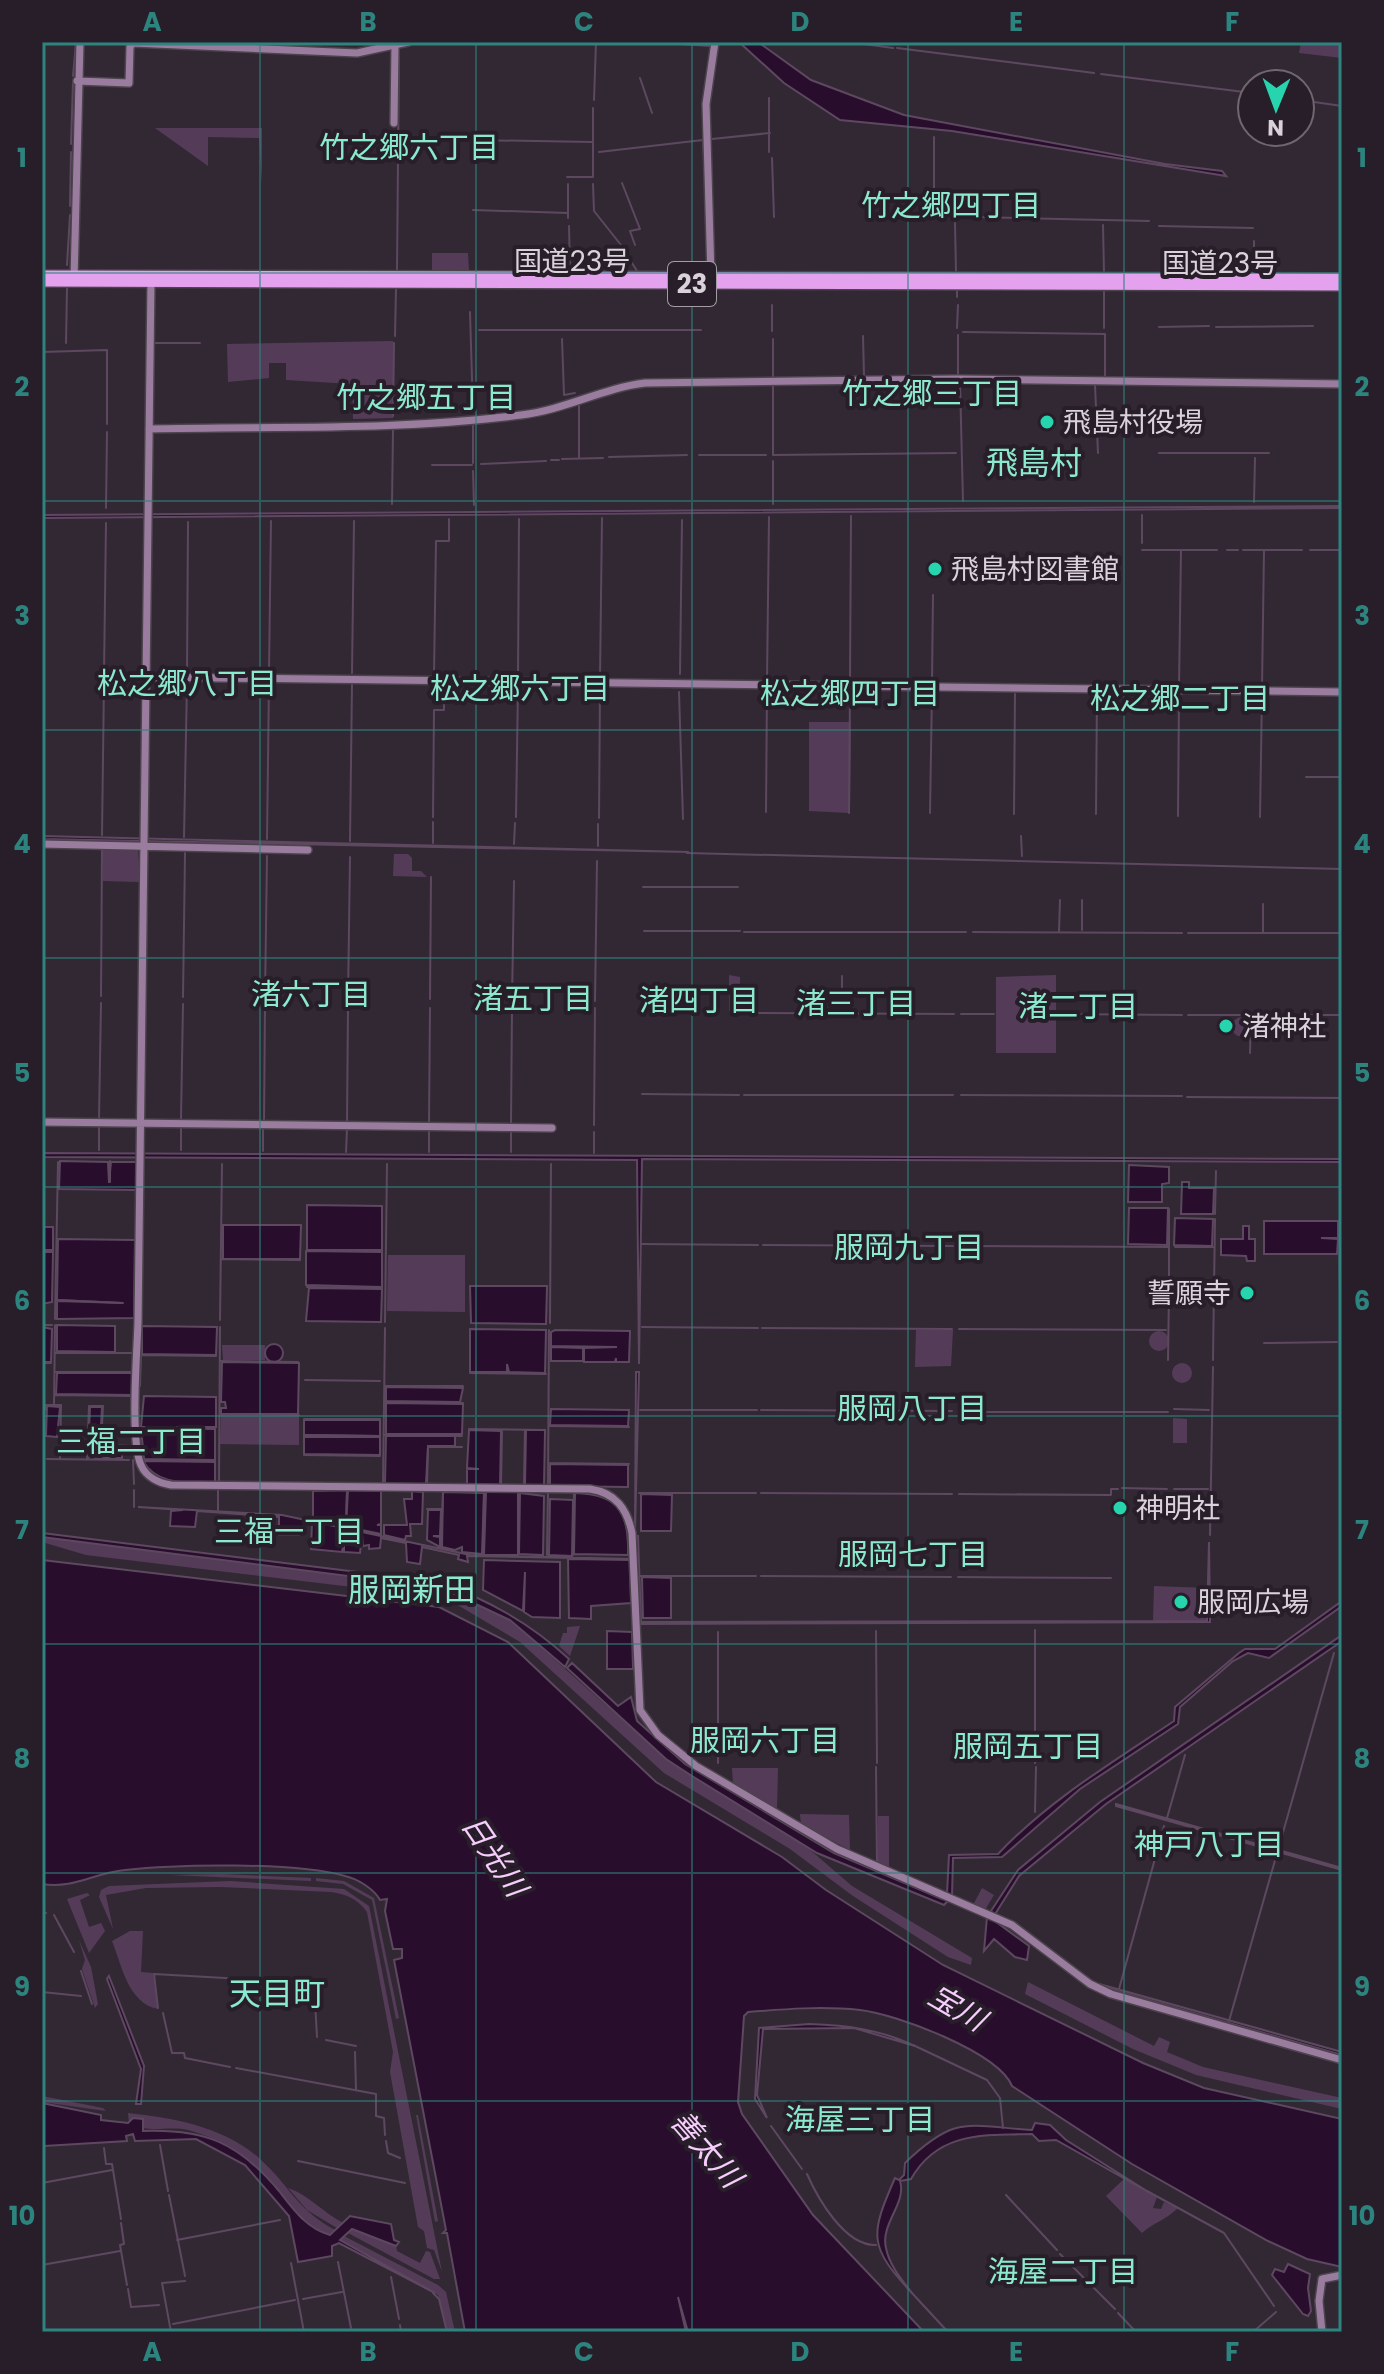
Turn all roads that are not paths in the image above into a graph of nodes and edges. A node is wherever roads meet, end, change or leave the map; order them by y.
1 (80, 42) edge
2 (408, 42) edge
3 (715, 42) edge
4 (395, 46) junction
5 (77, 81) junction
6 (394, 123) dead end
7 (42, 275) edge
8 (711, 276) junction
9 (74, 278) junction
10 (1342, 278) edge
11 (151, 279) junction
12 (42, 282) edge
13 (1342, 286) edge
14 (1342, 384) edge
15 (149, 429) junction
16 (145, 677) junction
17 (1342, 692) edge
18 (144, 843) junction
19 (42, 844) edge
20 (308, 850) dead end
21 (42, 1122) edge
22 (141, 1123) junction
23 (552, 1128) dead end
24 (1342, 2060) edge
25 (1342, 2275) edge
26 (1322, 2332) edge

1 - 5 street
2 - 4 street
3 - 8 street
4 - 5 street
4 - 6 street
5 - 9 street
7 - 9 highway, 国道23号 / 23
8 - 10 highway, 国道23号 / 23
8 - 11 highway, 国道23号 / 23
9 - 11 highway, 国道23号 / 23
9 - 12 highway, 国道23号 / 23
11 - 13 highway, 国道23号 / 23
11 - 15 street
14 - 15 street
15 - 16 street
16 - 17 street
16 - 18 street
18 - 19 street
18 - 20 street
18 - 22 street
21 - 22 street
22 - 23 street
22 - 24 street
25 - 26 street

